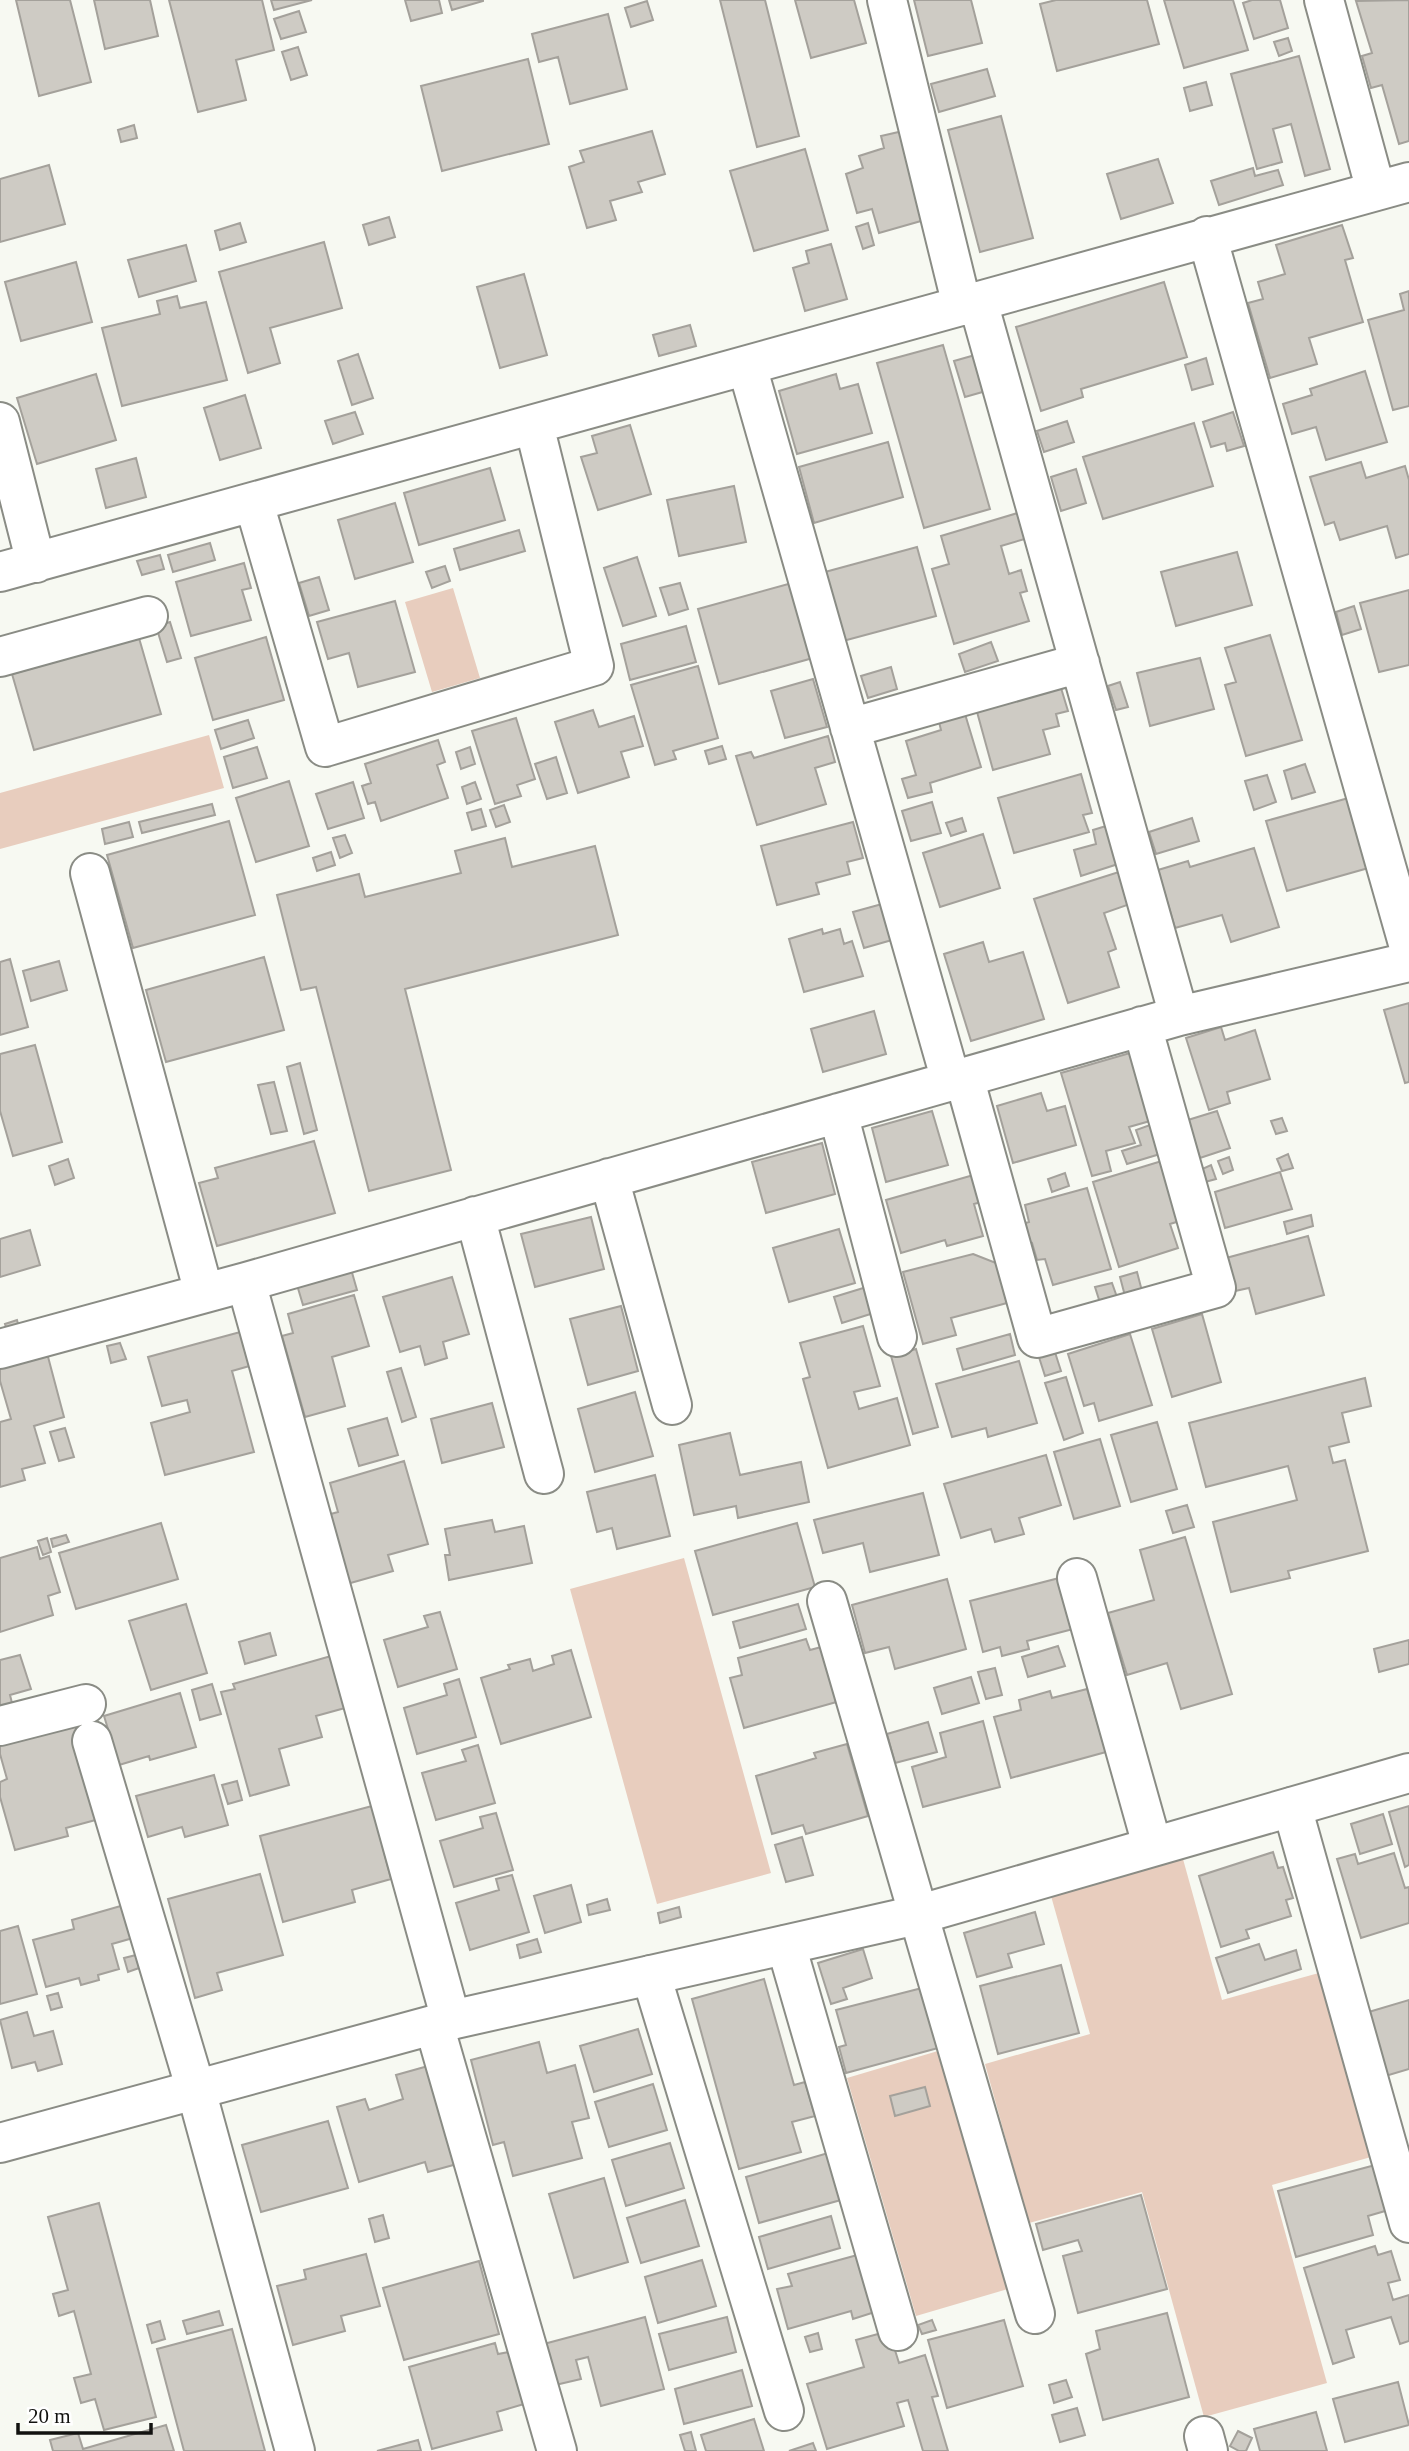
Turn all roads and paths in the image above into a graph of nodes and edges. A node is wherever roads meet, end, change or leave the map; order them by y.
1 (887, 0) edge
2 (1324, 0) edge
3 (1393, 186) edge
4 (1207, 236) junction
5 (970, 304) junction
6 (747, 366) junction
7 (0, 422) edge
8 (534, 425) junction
9 (254, 503) junction
10 (18, 568) edge
11 (148, 616) dead end
12 (0, 657) edge
13 (1080, 663) junction
14 (850, 728) junction
15 (90, 873) dead end
16 (1409, 947) edge
17 (1409, 962) edge
18 (1179, 1016) junction
19 (1142, 1026) junction
20 (957, 1079) junction
21 (838, 1113) junction
22 (609, 1178) junction
23 (475, 1216) junction
24 (246, 1282) junction
25 (204, 1293) junction
26 (897, 1337) dead end
27 (0, 1349) edge
28 (672, 1405) dead end
29 (544, 1474) dead end
30 (1077, 1578) dead end
31 (827, 1601) dead end
32 (86, 1704) dead end
33 (0, 1726) edge
34 (92, 1741) dead end
35 (1409, 1773) edge
36 (1292, 1807) junction
37 (1152, 1845) junction
38 (917, 1915) junction
39 (786, 1945) junction
40 (651, 1975) junction
41 (443, 2023) junction
42 (196, 2090) junction
43 (0, 2143) edge
44 (1409, 2223) edge
45 (1035, 2314) dead end
46 (898, 2332) dead end
47 (784, 2411) dead end
48 (295, 2451) edge
49 (557, 2451) edge

1 - 5 street
2 - 3 street
3 - 4 street
4 - 5 street
4 - 16 street
5 - 6 street
5 - 13 street
6 - 8 street
6 - 14 street
7 - 10 street
8 - 9 street
8 - 9 street
9 - 10 street
11 - 12 street
13 - 14 street
13 - 18 street
14 - 20 street
15 - 25 street
17 - 18 street
18 - 19 street
19 - 20 street
19 - 20 street
20 - 21 street
21 - 22 street
21 - 26 street
22 - 23 street
22 - 28 street
23 - 24 street
23 - 29 street
24 - 25 street
24 - 41 street
25 - 27 street
30 - 37 street
31 - 38 street
32 - 33 street
34 - 42 street
35 - 36 street
36 - 37 street
36 - 44 street
37 - 38 street
38 - 39 street
38 - 45 street
39 - 40 street
39 - 46 street
40 - 41 street
40 - 47 street
41 - 42 street
41 - 49 street
42 - 43 street
42 - 48 street

